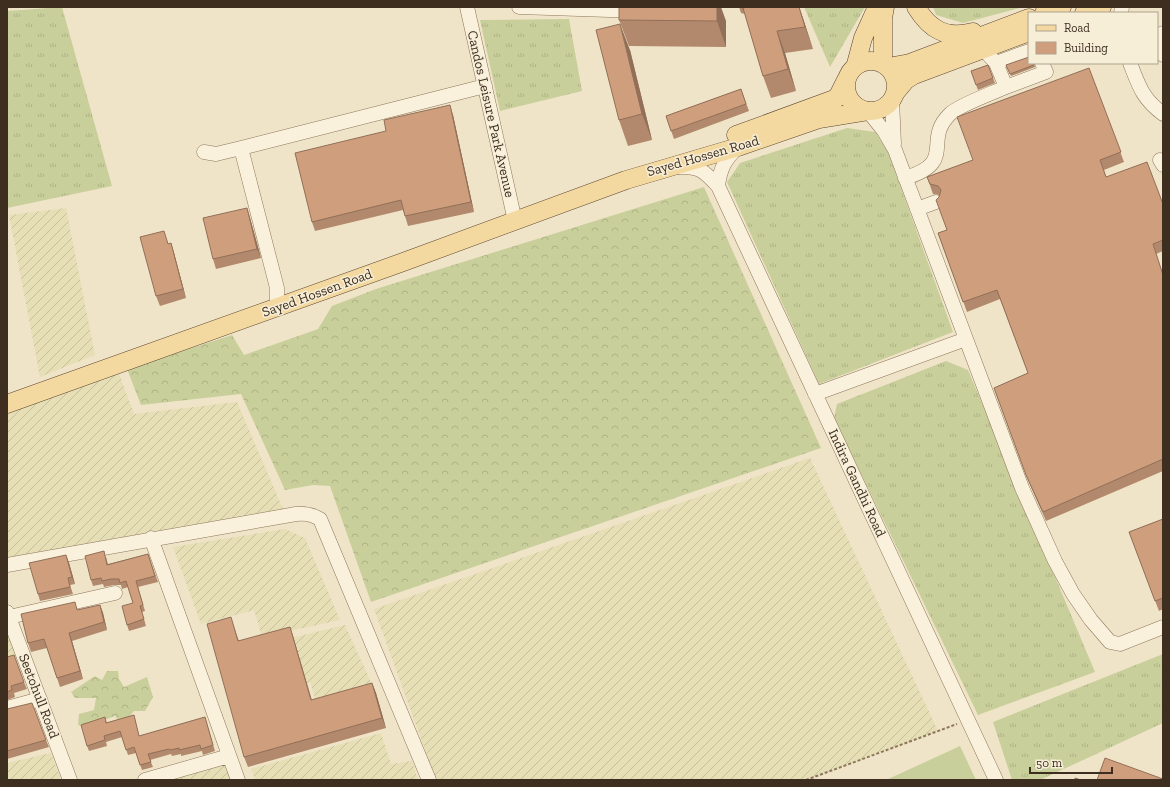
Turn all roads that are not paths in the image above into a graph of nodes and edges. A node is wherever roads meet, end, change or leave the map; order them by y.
1 (467, 7) edge
2 (519, 7) edge
3 (877, 7) edge
4 (885, 7) edge
5 (916, 7) edge
6 (1062, 7) edge
7 (1102, 7) edge
8 (650, 11) edge
9 (1047, 12) edge
10 (1088, 12) edge
11 (1026, 24) edge
12 (1163, 32) edge
13 (983, 49) junction
14 (1028, 51) edge
15 (1163, 55) edge
16 (996, 63) junction
17 (856, 64) junction
18 (1042, 64) edge
19 (1130, 64) edge
20 (885, 65) junction
21 (846, 80) junction
22 (485, 86) junction
23 (1006, 87) junction
24 (894, 96) junction
25 (868, 111) junction
26 (1163, 114) edge
27 (241, 148) junction
28 (738, 148) junction
29 (895, 150) junction
30 (204, 152) dead end
31 (666, 168) junction
32 (633, 177) junction
33 (905, 178) junction
34 (718, 186) junction
35 (936, 202) edge
36 (917, 209) junction
37 (516, 221) junction
38 (277, 307) junction
39 (966, 339) junction
40 (814, 394) junction
41 (7, 404) edge
42 (151, 538) junction
43 (7, 565) edge
44 (115, 593) dead end
45 (8, 615) edge
46 (1163, 627) edge
47 (40, 699) junction
48 (7, 708) edge
49 (229, 756) junction
50 (70, 780) edge
51 (145, 780) edge
52 (238, 780) edge
53 (429, 780) edge
54 (996, 780) edge

1 - 22 street, Candos Leisure Park Avenue
2 - 8 street
3 - 17 main road
4 - 20 main road
5 - 11 main road
6 - 9 main road
7 - 10 main road
11 - 13 main road
11 - 20 main road
12 - 15 street
13 - 16 street
13 - 24 main road
14 - 16 street
16 - 23 street
17 - 20 main road
17 - 21 main road
18 - 23 street
19 - 26 street
20 - 24 main road
21 - 25 main road
21 - 32 main road, Sayed Hossen Road
22 - 27 street
22 - 37 street, Candos Leisure Park Avenue
23 - 33 street
24 - 25 main road
24 - 29 street
25 - 28 main road, Sayed Hossen Road
25 - 29 street
27 - 30 street
27 - 38 street
28 - 31 main road, Sayed Hossen Road
28 - 34 street
29 - 33 street
31 - 32 main road, Sayed Hossen Road
31 - 34 street, Indira Gandhi Road
32 - 37 main road, Sayed Hossen Road
33 - 36 street
34 - 40 street, Indira Gandhi Road
35 - 36 street
36 - 39 street
37 - 38 main road, Sayed Hossen Road
38 - 41 main road, Sayed Hossen Road
39 - 40 street
39 - 46 street
40 - 54 street, Indira Gandhi Road
42 - 43 street
42 - 49 street
42 - 53 street
44 - 45 street
45 - 47 street, Seetohull Road
47 - 48 street
47 - 50 street, Seetohull Road
49 - 51 street
49 - 52 street

